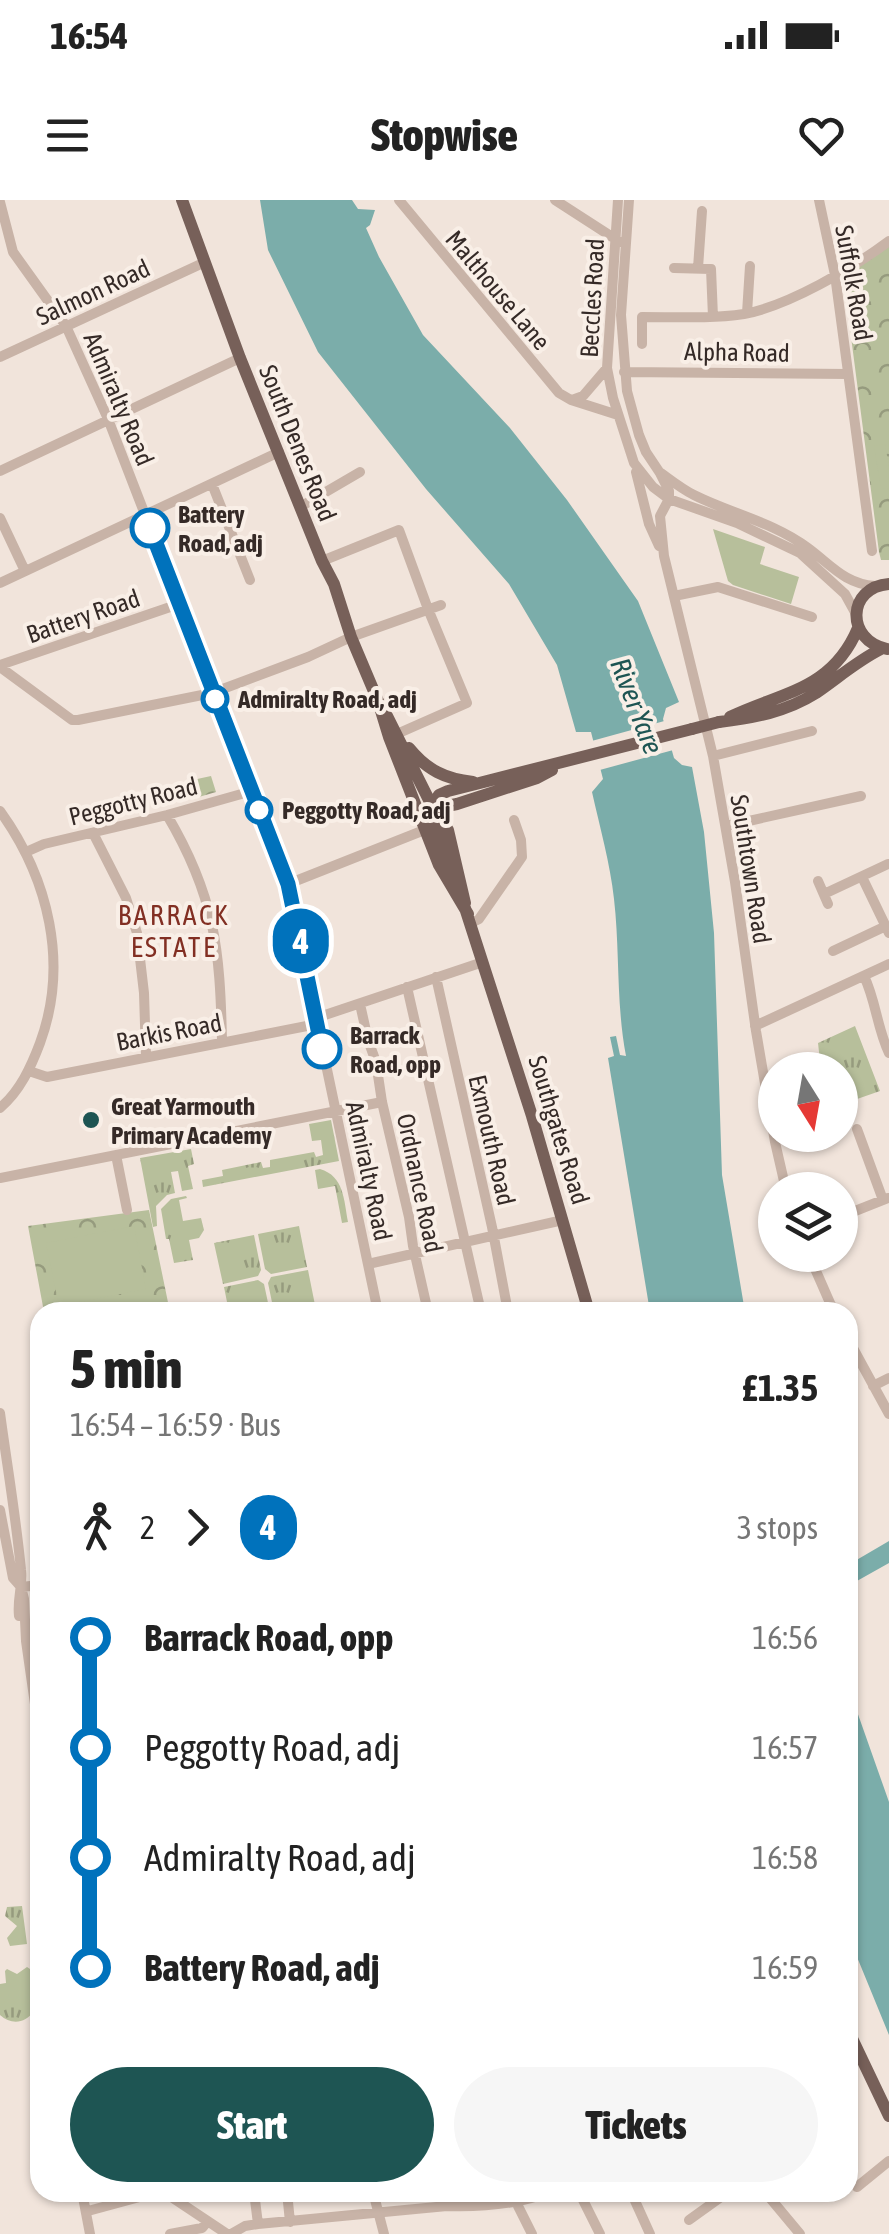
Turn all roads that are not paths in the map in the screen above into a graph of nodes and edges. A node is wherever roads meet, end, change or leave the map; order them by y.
1 (182, 200) edge
2 (399, 200) edge
3 (555, 200) edge
4 (618, 200) edge
5 (629, 200) edge
6 (819, 200) edge
7 (0, 202) edge
8 (702, 210) dead end
9 (889, 241) edge
10 (620, 242) junction
11 (13, 252) junction
12 (0, 258) edge
13 (204, 263) junction
14 (750, 266) dead end
15 (674, 268) dead end
16 (698, 268) junction
17 (835, 275) junction
18 (747, 314) junction
19 (713, 317) junction
20 (66, 326) junction
21 (642, 344) dead end
22 (0, 357) edge
23 (240, 358) junction
24 (607, 368) junction
25 (624, 372) junction
26 (848, 374) junction
27 (571, 400) junction
28 (618, 415) junction
29 (108, 419) junction
30 (279, 452) junction
31 (634, 463) junction
32 (0, 470) edge
33 (360, 472) dead end
34 (660, 472) junction
35 (212, 484) junction
36 (689, 493) junction
37 (666, 495) junction
38 (300, 506) junction
39 (145, 516) junction
40 (0, 518) edge
41 (657, 542) junction
42 (872, 551) dead end
43 (664, 556) junction
44 (322, 561) junction
45 (25, 570) junction
46 (250, 580) dead end
47 (0, 583) edge
48 (882, 585) edge
49 (674, 596) junction
50 (179, 604) junction
51 (441, 604) dead end
52 (428, 609) junction
53 (803, 618) dead end
54 (857, 622) junction
55 (351, 637) junction
56 (885, 649) edge
57 (0, 666) edge
58 (212, 693) junction
59 (718, 722) junction
60 (810, 732) dead end
61 (393, 735) junction
62 (713, 756) junction
63 (563, 764) junction
64 (480, 783) junction
65 (252, 792) junction
66 (412, 793) junction
67 (861, 796) dead end
68 (457, 804) junction
69 (432, 806) junction
70 (0, 812) edge
71 (167, 815) junction
72 (514, 820) dead end
73 (439, 825) junction
74 (726, 826) junction
75 (92, 833) junction
76 (26, 852) junction
77 (888, 864) edge
78 (862, 876) junction
79 (818, 882) dead end
80 (288, 884) junction
81 (469, 919) junction
82 (887, 929) edge
83 (842, 931) dead end
84 (848, 944) junction
85 (833, 951) dead end
86 (483, 962) junction
87 (889, 964) edge
88 (864, 976) junction
89 (436, 977) junction
90 (408, 988) junction
91 (360, 1004) junction
92 (316, 1021) junction
93 (755, 1026) junction
94 (222, 1042) junction
95 (889, 1052) edge
96 (146, 1056) junction
97 (29, 1071) junction
98 (382, 1102) junction
99 (0, 1108) edge
100 (336, 1112) junction
101 (858, 1134) edge
102 (116, 1155) junction
103 (782, 1172) edge
104 (0, 1178) edge
105 (886, 1199) edge
106 (127, 1210) dead end
107 (858, 1210) edge
108 (563, 1220) junction
109 (493, 1235) junction
110 (464, 1240) junction
111 (415, 1253) junction
112 (368, 1264) junction
113 (816, 1272) edge
114 (376, 1302) edge
115 (426, 1302) edge
116 (479, 1302) edge
117 (506, 1302) edge
118 (585, 1302) edge
119 (830, 1302) edge
120 (858, 1357) edge
121 (889, 1378) edge
122 (873, 1386) junction
123 (0, 1413) edge
124 (889, 1414) edge
125 (0, 1510) edge
126 (30, 1586) edge
127 (21, 1587) junction
128 (30, 1659) edge
129 (858, 2051) edge
130 (889, 2116) edge
131 (889, 2161) edge
132 (858, 2185) edge
133 (87, 2202) edge
134 (126, 2202) edge
135 (178, 2202) edge
136 (255, 2202) edge
137 (288, 2202) edge
138 (376, 2202) edge
139 (475, 2202) edge
140 (518, 2202) edge
141 (584, 2202) edge
142 (636, 2202) edge
143 (714, 2202) edge
144 (773, 2202) edge
145 (88, 2211) junction
146 (378, 2214) junction
147 (689, 2220) dead end
148 (208, 2222) junction
149 (290, 2222) junction
150 (258, 2224) junction
151 (90, 2234) edge
152 (170, 2234) edge
153 (229, 2234) edge
154 (384, 2234) edge
155 (532, 2234) edge
156 (600, 2234) edge
157 (650, 2234) edge
158 (800, 2234) edge

1 - 13 main road, South Denes Road
2 - 27 street, Malthouse Lane
3 - 10 street
4 - 10 street, Beccles Road
5 - 10 street, Beccles Road
6 - 17 street, Suffolk Road
7 - 11 street, Admiralty Road
8 - 16 street
9 - 17 street
10 - 24 street, Beccles Road
10 - 25 street, Beccles Road
11 - 12 street
11 - 20 street, Admiralty Road
13 - 20 street, Salmon Road
13 - 23 main road, South Denes Road
14 - 18 street
15 - 16 street
16 - 19 street
17 - 18 street
17 - 26 street, Suffolk Road
18 - 19 street
19 - 21 street
20 - 22 street, Salmon Road
20 - 29 street, Admiralty Road
23 - 29 street
23 - 30 main road, South Denes Road
24 - 27 street
24 - 28 street, Beccles Road
25 - 26 street, Alpha Road
25 - 34 street, Beccles Road
26 - 42 street, Suffolk Road
27 - 28 street, Malthouse Lane
28 - 31 street, Beccles Road
29 - 32 street
29 - 39 street, Admiralty Road
30 - 35 street
30 - 38 main road, South Denes Road
31 - 37 street, Beccles Road
31 - 41 street, Southtown Road
33 - 38 street
34 - 36 street
34 - 37 street
35 - 39 street
35 - 46 street
36 - 37 street
36 - 48 street
37 - 41 street
37 - 43 street, Southtown Road
37 - 54 street
38 - 44 main road, South Denes Road
39 - 45 street
39 - 50 street, Admiralty Road
40 - 45 street
41 - 43 street, Southtown Road
43 - 49 street, Southtown Road
44 - 52 street
44 - 55 main road, South Denes Road
45 - 47 street
48 - 54 main road
49 - 53 street
49 - 62 street, Southtown Road
50 - 57 street, Battery Road
50 - 58 street, Admiralty Road
51 - 52 street
52 - 55 street
52 - 61 street
54 - 56 main road
54 - 59 main road
55 - 58 street
55 - 61 main road, South Denes Road
56 - 59 main road
57 - 58 street
58 - 65 street, Admiralty Road
59 - 63 main road, bridge
60 - 62 street
61 - 64 main road
61 - 66 main road, South Denes Road
61 - 69 main road, South Denes Road
62 - 74 street, Southtown Road
63 - 64 main road
63 - 68 main road
64 - 69 main road
65 - 71 street, Peggotty Road
65 - 80 street, Admiralty Road
66 - 69 main road, South Denes Road
66 - 73 main road, South Denes Road
67 - 74 street
68 - 69 main road
68 - 73 main road
69 - 73 main road, South Denes Road
70 - 76 street
71 - 75 street, Peggotty Road
71 - 94 street
72 - 81 street
73 - 80 street
73 - 81 main road, South Denes Road
73 - 81 main road, South Denes Road
74 - 93 street, Southtown Road
75 - 76 street, Peggotty Road
75 - 96 street
76 - 97 street
77 - 78 street
78 - 79 street
78 - 82 street
80 - 92 street, Admiralty Road
81 - 86 main road, South Denes Road
82 - 84 street
83 - 84 street
84 - 85 street
86 - 89 street, Barkis Road
86 - 108 main road, Southgates Road
87 - 88 street
88 - 93 street
88 - 95 street
89 - 90 street, Barkis Road
89 - 109 street, Exmouth Road
90 - 91 street, Barkis Road
90 - 110 street
91 - 92 street, Barkis Road
91 - 98 street, Ordnance Road
92 - 94 street, Barkis Road
92 - 100 street, Admiralty Road
93 - 103 street, Southtown Road
94 - 96 street, Barkis Road
96 - 97 street, Barkis Road
97 - 99 street
98 - 100 street
98 - 111 street, Ordnance Road
100 - 102 street
100 - 112 street, Admiralty Road
101 - 105 street
102 - 104 street
102 - 106 street
105 - 107 street
108 - 109 street
108 - 118 main road, Southgates Road
109 - 110 street
109 - 117 street, Exmouth Road
110 - 111 street
110 - 116 street
111 - 112 street
111 - 115 street, Ordnance Road
112 - 114 street, Admiralty Road
113 - 119 street
120 - 122 street
121 - 122 street
122 - 124 street
123 - 127 street
125 - 127 street
126 - 127 street
127 - 128 street
129 - 130 main road
131 - 132 street
133 - 145 street
134 - 145 street
135 - 148 street
136 - 150 street
137 - 149 street
138 - 146 street
139 - 146 street
140 - 155 street
141 - 156 street
142 - 157 street
143 - 147 street
144 - 158 street
145 - 151 street
146 - 149 street
146 - 154 street
148 - 152 street
148 - 153 street
149 - 150 street
150 - 153 street

